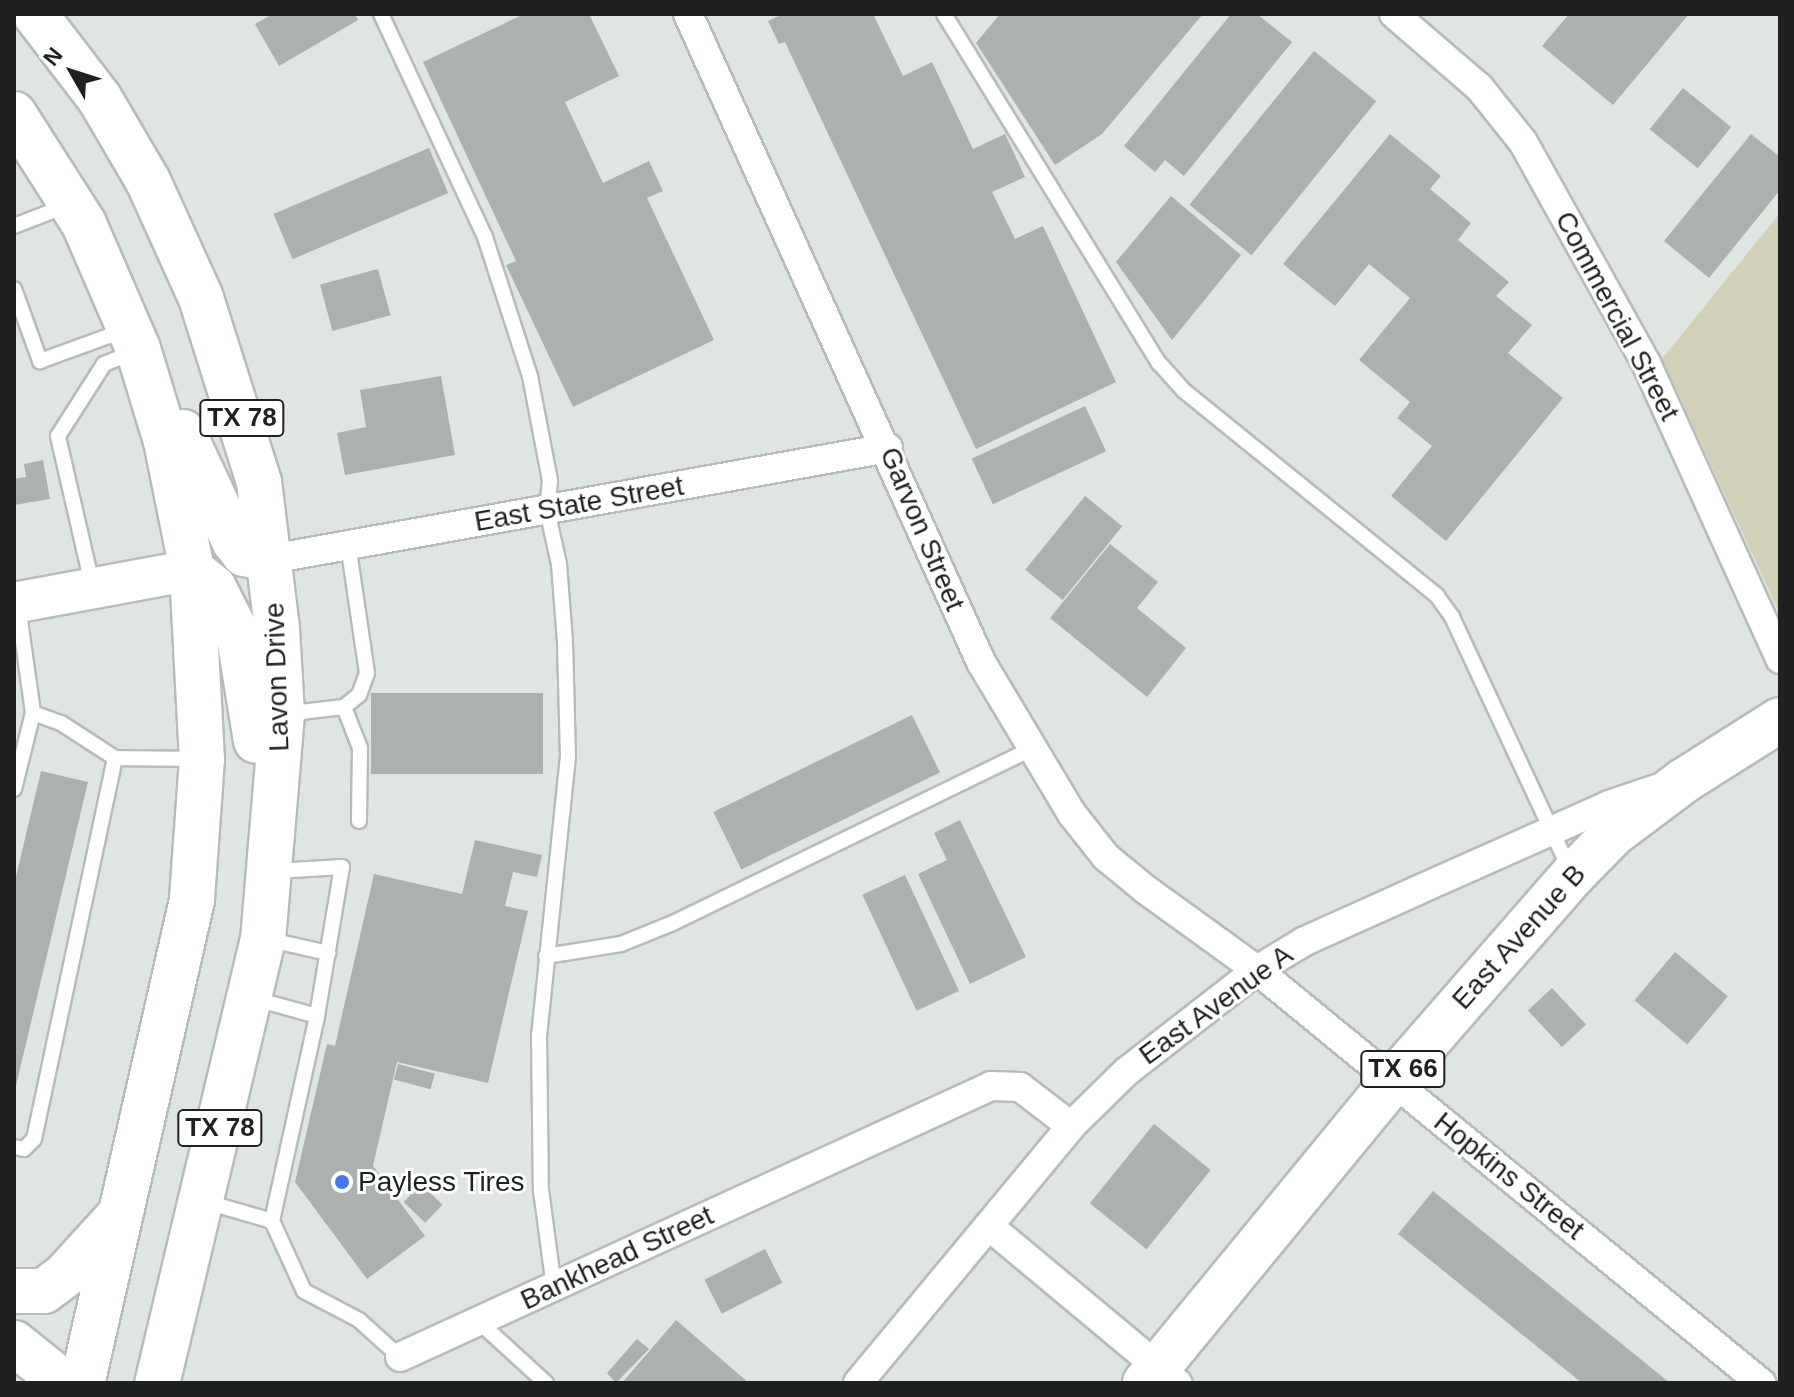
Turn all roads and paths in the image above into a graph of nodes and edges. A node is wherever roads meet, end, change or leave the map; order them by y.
1 (35, 14) edge
2 (381, 14) edge
3 (688, 14) edge
4 (944, 14) edge
5 (1394, 14) edge
6 (20, 134) edge
7 (72, 203) junction
8 (14, 226) edge
9 (14, 289) edge
10 (134, 339) junction
11 (888, 448) junction
12 (547, 510) junction
13 (348, 545) junction
14 (271, 559) junction
15 (192, 570) junction
16 (93, 588) junction
17 (16, 602) edge
18 (1780, 659) edge
19 (344, 707) junction
20 (33, 713) junction
21 (282, 714) junction
22 (1780, 720) edge
23 (1032, 749) junction
24 (115, 758) junction
25 (202, 759) junction
26 (1685, 780) junction
27 (14, 789) edge
28 (359, 821) dead end
29 (1552, 830) junction
30 (270, 871) junction
31 (1573, 875) junction
32 (263, 939) junction
33 (328, 953) junction
34 (546, 956) junction
35 (1257, 970) junction
36 (249, 997) junction
37 (317, 1016) junction
38 (1393, 1081) junction
39 (1071, 1126) junction
40 (14, 1147) edge
41 (203, 1201) junction
42 (122, 1212) junction
43 (272, 1221) junction
44 (990, 1227) junction
45 (554, 1287) junction
46 (14, 1291) edge
47 (478, 1321) junction
48 (14, 1343) edge
49 (400, 1357) joint
50 (1160, 1378) edge
51 (64, 1383) edge
52 (82, 1383) edge
53 (157, 1383) edge
54 (546, 1383) edge
55 (858, 1383) edge
56 (1761, 1383) edge

1 - 14 main road, Lavon Drive / TX 78
2 - 12 lane
3 - 11 street, Garvon Street
4 - 29 lane
5 - 18 street, Commercial Street
6 - 7 main road, TX 78
7 - 8 lane
7 - 10 main road, TX 78
9 - 10 lane
10 - 14 main road
10 - 15 main road, TX 78
10 - 16 lane
11 - 12 street, East State Street
11 - 23 street, Garvon Street
12 - 13 street, East State Street
12 - 34 lane
13 - 14 street, East State Street
13 - 19 lane
14 - 21 main road, Lavon Drive / TX 78
15 - 16 street
15 - 25 main road, TX 78
15 - 30 main road
16 - 17 street
17 - 20 lane
19 - 21 lane
19 - 28 lane
20 - 24 lane
20 - 27 lane
21 - 30 main road, Lavon Drive / TX 78
22 - 26 main road, East Avenue B / TX 66
23 - 34 lane
23 - 35 street, Garvon Street
24 - 25 lane
24 - 40 lane
25 - 42 main road, TX 78
26 - 29 street, East Avenue A
26 - 31 main road, East Avenue B / TX 66
29 - 31 lane
29 - 35 street, East Avenue A
30 - 32 main road, Lavon Drive / TX 78
30 - 33 lane
31 - 38 main road, East Avenue B / TX 66
32 - 33 lane
32 - 36 main road, Lavon Drive / TX 78
33 - 37 lane
34 - 45 lane
35 - 38 street, Hopkins Street
35 - 39 street, East Avenue A
36 - 37 lane
36 - 41 main road, Lavon Drive / TX 78
37 - 43 lane
38 - 50 main road, East Avenue B / TX 66
38 - 56 street, Hopkins Street
39 - 44 street, East Avenue A
39 - 45 street, Bankhead Street
41 - 43 lane
41 - 53 main road, Lavon Drive / TX 78
42 - 46 main road
42 - 52 main road, TX 78
43 - 49 lane, Bankhead Street
44 - 50 street
44 - 55 street, East Avenue A
45 - 47 street, Bankhead Street
47 - 49 street, Bankhead Street
47 - 54 lane
48 - 51 main road

